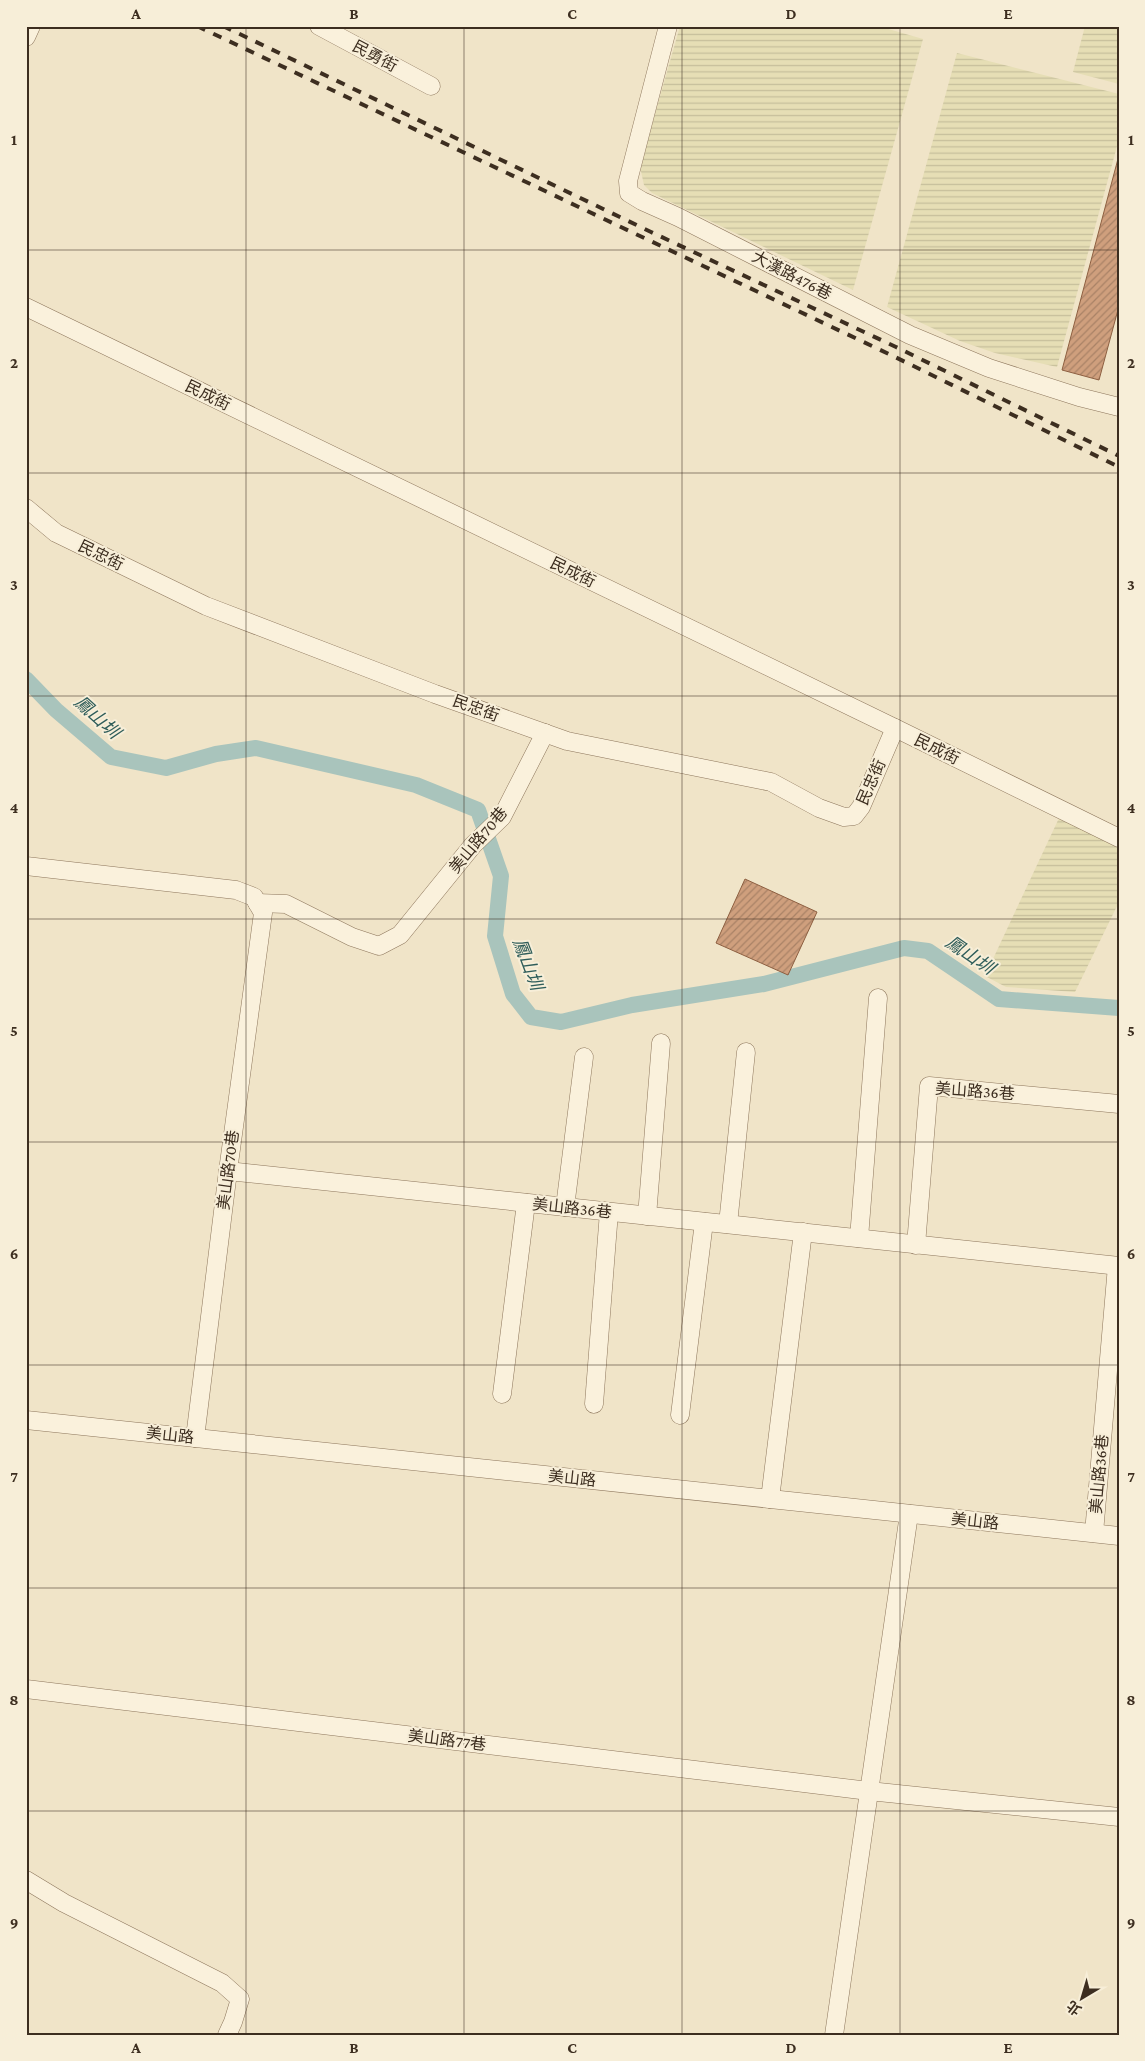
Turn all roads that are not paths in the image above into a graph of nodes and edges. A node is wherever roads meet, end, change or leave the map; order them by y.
1 (31, 26) edge
2 (319, 26) edge
3 (668, 26) edge
4 (26, 37) edge
5 (431, 86) dead end
6 (26, 307) edge
7 (1119, 407) edge
8 (26, 508) edge
9 (895, 728) junction
10 (545, 733) junction
11 (1119, 838) edge
12 (26, 866) edge
13 (257, 903) junction
14 (878, 998) dead end
15 (661, 1043) dead end
16 (746, 1052) dead end
17 (584, 1056) dead end
18 (1119, 1104) edge
19 (228, 1171) junction
20 (526, 1203) junction
21 (565, 1207) junction
22 (609, 1212) junction
23 (647, 1216) junction
24 (704, 1222) junction
25 (728, 1224) junction
26 (803, 1232) junction
27 (859, 1238) junction
28 (916, 1245) junction
29 (1118, 1266) edge
30 (502, 1394) dead end
31 (594, 1404) dead end
32 (680, 1415) dead end
33 (26, 1420) edge
34 (194, 1438) junction
35 (770, 1499) junction
36 (909, 1514) junction
37 (1094, 1533) junction
38 (1119, 1536) edge
39 (26, 1689) edge
40 (869, 1791) junction
41 (1119, 1817) edge
42 (26, 1880) edge
43 (227, 2035) edge
44 (834, 2035) edge

1 - 4 street
2 - 5 street, 民勇街
3 - 7 street, 大漢路476巷
6 - 9 street, 民成街
8 - 10 street, 民忠街
9 - 10 street, 民忠街
9 - 11 street, 民成街
10 - 13 street, 美山路70巷
12 - 13 street
13 - 19 street, 美山路70巷
14 - 27 street
15 - 23 street
16 - 25 street
17 - 21 street
18 - 28 street, 美山路36巷
19 - 20 street, 美山路36巷
19 - 34 street, 美山路70巷
20 - 21 street, 美山路36巷
20 - 30 street
21 - 22 street, 美山路36巷
22 - 23 street, 美山路36巷
22 - 31 street
23 - 24 street, 美山路36巷
24 - 25 street, 美山路36巷
24 - 32 street
25 - 26 street, 美山路36巷
26 - 27 street, 美山路36巷
26 - 35 street
27 - 28 street, 美山路36巷
28 - 29 street, 美山路36巷
29 - 37 street, 美山路36巷
33 - 34 street, 美山路
34 - 35 street, 美山路
35 - 36 street, 美山路
36 - 37 street, 美山路
36 - 40 street
37 - 38 street, 美山路
39 - 40 street, 美山路77巷
40 - 41 street, 美山路77巷
40 - 44 street
42 - 43 street

